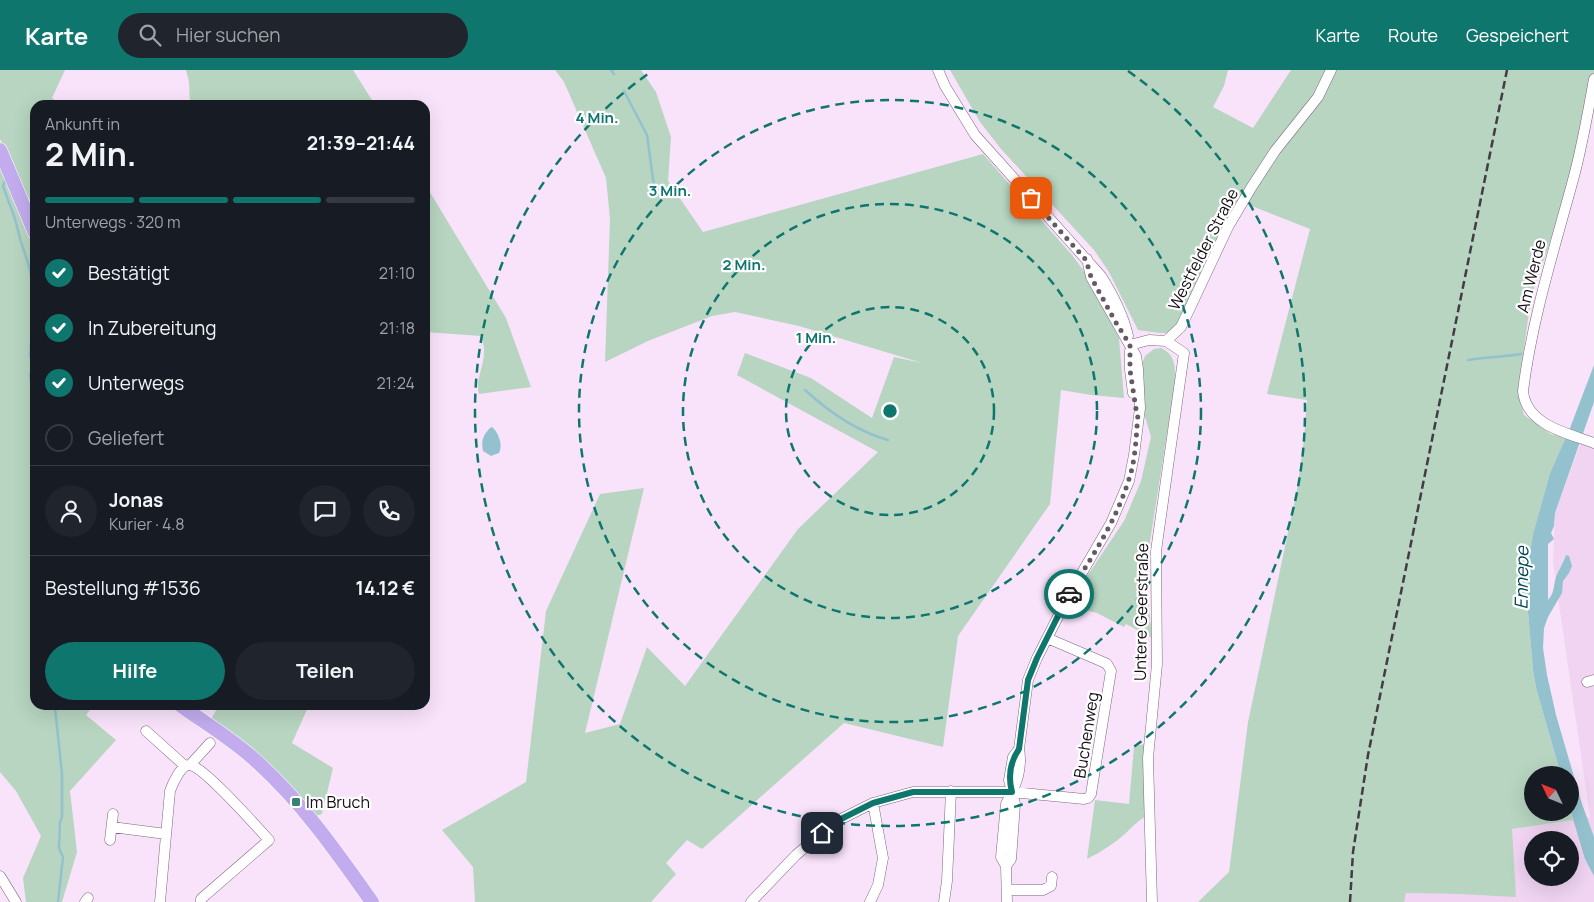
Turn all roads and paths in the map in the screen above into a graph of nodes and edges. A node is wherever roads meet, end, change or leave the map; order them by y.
1 (938, 70) edge
2 (1332, 70) edge
3 (1594, 79) edge
4 (0, 150) edge
5 (30, 221) edge
6 (1166, 341) junction
7 (1130, 345) junction
8 (1590, 441) edge
9 (1047, 638) junction
10 (187, 710) edge
11 (146, 731) dead end
12 (210, 743) dead end
13 (188, 766) junction
14 (951, 791) junction
15 (1012, 792) junction
16 (873, 803) junction
17 (113, 814) dead end
18 (112, 828) junction
19 (166, 834) junction
20 (110, 840) dead end
21 (0, 876) edge
22 (1052, 877) dead end
23 (1007, 890) junction
24 (16, 902) edge
25 (160, 902) edge
26 (201, 902) edge
27 (372, 902) edge
28 (751, 902) edge
29 (870, 902) edge
30 (944, 902) edge
31 (1007, 902) edge
32 (1152, 902) edge

1 - 7 street
2 - 6 street, Westfelder Straße
3 - 8 street, Am Werde
4 - 5 main road
6 - 7 street
6 - 32 street, Untere Geerstraße
7 - 9 street
9 - 15 street
9 - 15 street, Buchenweg
10 - 27 main road
11 - 13 street
12 - 13 street
13 - 19 street
13 - 26 street
14 - 15 street
14 - 16 street
14 - 30 street
15 - 23 street
16 - 28 street
16 - 29 street
17 - 18 street
18 - 19 street
18 - 20 street
19 - 25 street
21 - 24 street
22 - 23 street
23 - 31 street

